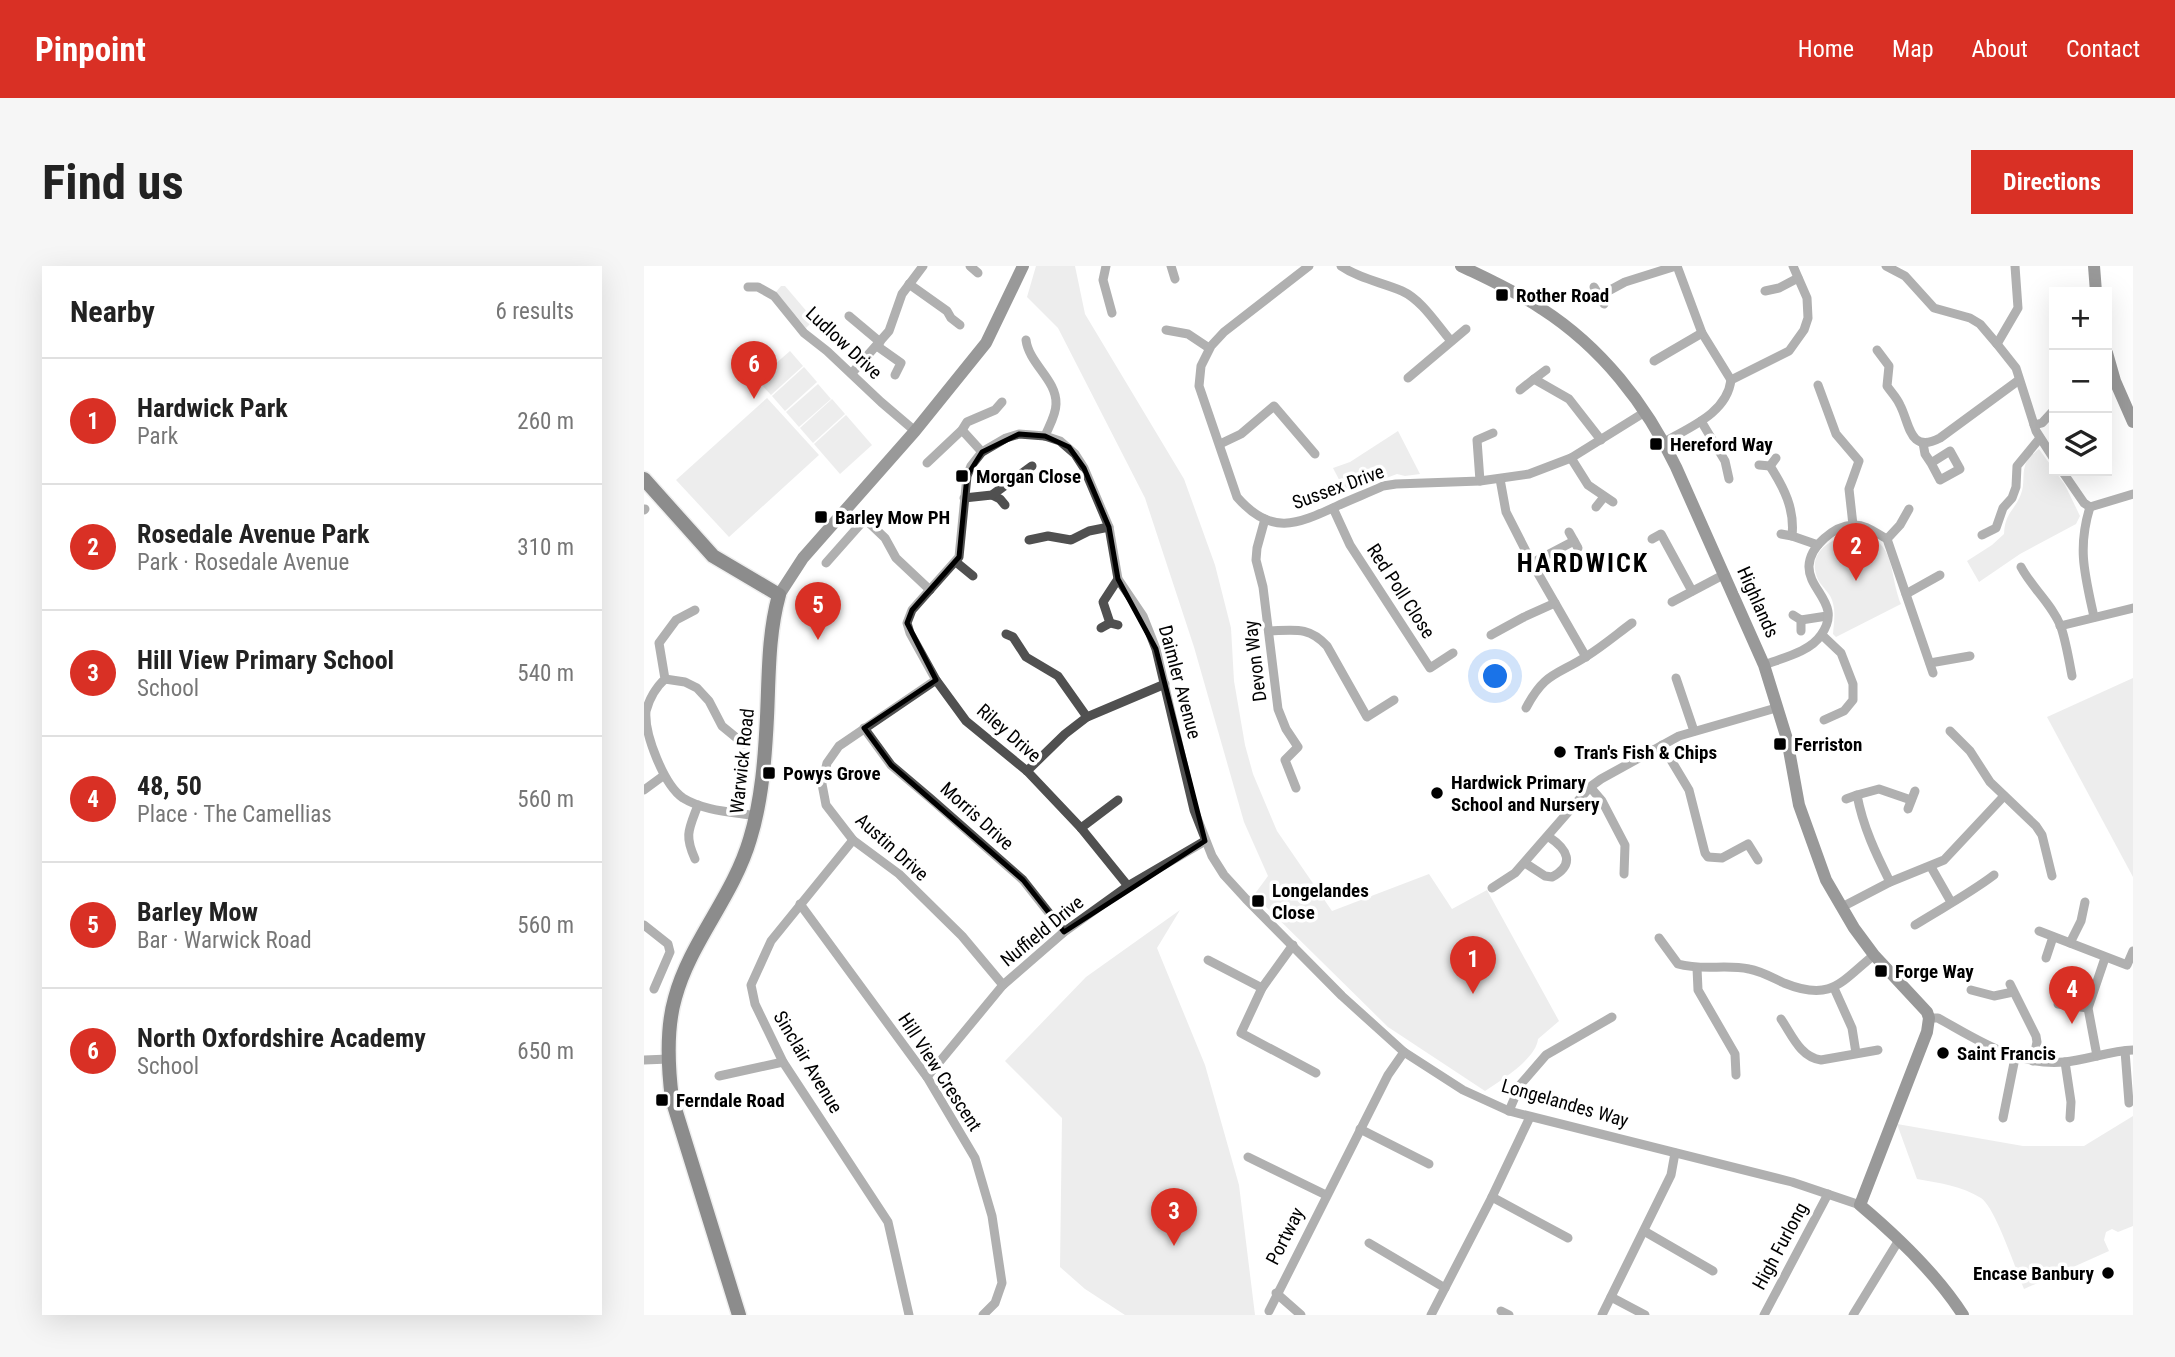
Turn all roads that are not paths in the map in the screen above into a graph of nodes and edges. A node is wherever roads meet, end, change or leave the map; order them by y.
1 (923, 266) edge
2 (1023, 266) edge
3 (1106, 266) edge
4 (1171, 266) edge
5 (1341, 266) edge
6 (1461, 266) edge
7 (1677, 266) edge
8 (1793, 266) edge
9 (1886, 266) edge
10 (2015, 266) edge
11 (2094, 266) edge
12 (1301, 268) edge
13 (1798, 278) junction
14 (1175, 279) dead end
15 (909, 284) junction
16 (748, 287) dead end
17 (2096, 287) edge
18 (1765, 291) dead end
19 (1599, 296) dead end
20 (1112, 313) dead end
21 (849, 316) dead end
22 (960, 325) dead end
23 (1466, 329) dead end
24 (1166, 330) dead end
25 (1702, 333) junction
26 (1026, 340) dead end
27 (1451, 341) junction
28 (879, 344) junction
29 (1997, 344) junction
30 (1209, 348) junction
31 (1877, 350) dead end
32 (1654, 360) dead end
33 (1546, 370) dead end
34 (2112, 371) edge
35 (852, 373) junction
36 (895, 375) dead end
37 (1408, 378) dead end
38 (1534, 379) junction
39 (1731, 380) junction
40 (2019, 380) junction
41 (1818, 385) dead end
42 (1520, 390) dead end
43 (1002, 402) dead end
44 (1645, 412) junction
45 (2051, 413) edge
46 (1701, 421) junction
47 (2133, 422) edge
48 (2034, 425) junction
49 (962, 430) junction
50 (915, 431) junction
51 (1493, 433) dead end
52 (1045, 436) junction
53 (2040, 438) junction
54 (1601, 440) junction
55 (1664, 442) junction
56 (1923, 443) junction
57 (1220, 444) junction
58 (982, 452) junction
59 (2049, 452) edge
60 (1315, 454) dead end
61 (1869, 456) dead end
62 (1571, 458) junction
63 (1859, 461) junction
64 (927, 463) dead end
65 (1931, 463) dead end
66 (1759, 465) dead end
67 (1028, 473) dead end
68 (2065, 476) edge
69 (644, 480) edge
70 (1500, 480) junction
71 (1729, 480) dead end
72 (1480, 481) junction
73 (2133, 486) edge
74 (2133, 494) edge
75 (992, 495) junction
76 (2120, 496) junction
77 (1604, 497) junction
78 (964, 498) junction
79 (1614, 502) dead end
80 (1005, 505) dead end
81 (1596, 507) dead end
82 (2090, 507) junction
83 (1333, 508) junction
84 (1909, 509) dead end
85 (1265, 519) junction
86 (1853, 525) junction
87 (1109, 527) junction
88 (1781, 534) dead end
89 (1982, 535) dead end
90 (1792, 536) junction
91 (1652, 539) dead end
92 (1029, 540) dead end
93 (1573, 540) dead end
94 (1887, 540) junction
95 (1818, 545) junction
96 (956, 562) junction
97 (826, 563) dead end
98 (1532, 563) junction
99 (2021, 567) dead end
100 (1725, 574) junction
101 (1940, 575) dead end
102 (973, 576) dead end
103 (1118, 579) junction
104 (930, 590) junction
105 (1692, 590) junction
106 (1906, 594) junction
107 (779, 595) junction
108 (1672, 602) dead end
109 (1555, 603) junction
110 (2133, 608) edge
111 (695, 610) dead end
112 (1828, 616) junction
113 (2094, 617) junction
114 (1632, 623) dead end
115 (1110, 625) dead end
116 (2060, 625) junction
117 (1269, 631) junction
118 (1801, 631) dead end
119 (1006, 634) dead end
120 (1491, 635) dead end
121 (1822, 635) junction
122 (1453, 653) dead end
123 (1973, 655) dead end
124 (1586, 657) junction
125 (1930, 663) junction
126 (1765, 665) junction
127 (1933, 673) dead end
128 (2072, 676) dead end
129 (1676, 678) dead end
130 (665, 679) junction
131 (936, 680) junction
132 (1165, 684) junction
133 (1394, 700) dead end
134 (1526, 708) dead end
135 (1776, 708) junction
136 (645, 713) edge
137 (1087, 718) junction
138 (1824, 720) dead end
139 (863, 728) junction
140 (1695, 731) junction
141 (1950, 731) dead end
142 (744, 744) dead end
143 (1662, 745) junction
144 (1027, 771) junction
145 (663, 776) junction
146 (1590, 787) junction
147 (1296, 788) dead end
148 (644, 790) edge
149 (1857, 795) junction
150 (2004, 796) junction
151 (1846, 799) dead end
152 (1118, 800) dead end
153 (1911, 801) dead end
154 (698, 805) junction
155 (756, 817) junction
156 (1081, 828) junction
157 (1549, 837) junction
158 (853, 841) junction
159 (1205, 841) junction
160 (695, 859) dead end
161 (1758, 860) dead end
162 (1525, 863) junction
163 (1931, 867) junction
164 (1624, 874) dead end
165 (1994, 875) dead end
166 (2052, 876) dead end
167 (1890, 882) junction
168 (1128, 886) junction
169 (1492, 888) dead end
170 (1951, 902) junction
171 (2085, 902) dead end
172 (800, 904) junction
173 (1842, 907) junction
174 (644, 925) edge
175 (1915, 925) dead end
176 (2039, 931) dead end
177 (1064, 932) junction
178 (2053, 937) junction
179 (1659, 938) dead end
180 (2070, 943) junction
181 (1293, 945) junction
182 (2133, 951) edge
183 (1874, 955) junction
184 (2046, 958) dead end
185 (2105, 958) junction
186 (1208, 960) dead end
187 (1696, 968) junction
188 (1003, 985) junction
189 (1262, 988) junction
190 (1834, 988) junction
191 (654, 989) dead end
192 (1971, 990) dead end
193 (2058, 1004) dead end
194 (2088, 1008) junction
195 (1612, 1017) dead end
196 (1781, 1018) dead end
197 (1929, 1018) junction
198 (1878, 1050) dead end
199 (2129, 1050) edge
200 (1404, 1052) junction
201 (1856, 1052) junction
202 (2097, 1056) junction
203 (2015, 1058) junction
204 (669, 1059) junction
205 (644, 1060) edge
206 (2033, 1060) junction
207 (783, 1062) junction
208 (2065, 1062) junction
209 (1316, 1073) dead end
210 (1737, 1075) dead end
211 (719, 1076) dead end
212 (927, 1077) junction
213 (2129, 1103) dead end
214 (1509, 1111) junction
215 (1530, 1117) junction
216 (2003, 1118) dead end
217 (2070, 1118) dead end
218 (1360, 1129) junction
219 (1675, 1153) junction
220 (1248, 1157) dead end
221 (1429, 1164) dead end
222 (1828, 1194) junction
223 (1326, 1195) junction
224 (1492, 1198) junction
225 (1860, 1205) junction
226 (1644, 1231) junction
227 (1568, 1238) dead end
228 (1899, 1240) junction
229 (1369, 1243) dead end
230 (1713, 1271) dead end
231 (1445, 1288) junction
232 (1276, 1293) junction
233 (1611, 1297) junction
234 (1269, 1311) dead end
235 (739, 1315) edge
236 (909, 1315) edge
237 (982, 1315) edge
238 (1301, 1315) edge
239 (1431, 1315) edge
240 (1602, 1315) edge
241 (1646, 1315) edge
242 (1763, 1315) edge
243 (1853, 1315) edge
244 (1963, 1315) edge

1 - 15 street
2 - 50 street, Warwick Road
3 - 20 street
4 - 14 street
5 - 27 street
6 - 44 street, Highlands
7 - 19 street
7 - 25 street
8 - 13 street
9 - 29 street
10 - 29 street
11 - 17 street
12 - 30 street
13 - 18 street
13 - 39 street
15 - 22 street
15 - 28 street
16 - 35 street, Ludlow Drive
21 - 28 street
23 - 27 street
24 - 30 street
25 - 32 street
25 - 39 street
26 - 52 street
27 - 37 street
28 - 35 street
28 - 36 street
29 - 40 street
30 - 57 street
31 - 56 street
33 - 38 street
34 - 47 street
35 - 50 street, Ludlow Drive
38 - 42 street
38 - 54 street
39 - 46 street
40 - 48 street
40 - 56 street
41 - 63 street
43 - 49 street
44 - 54 street, Sussex Drive
44 - 55 street, Highlands
45 - 48 street
46 - 55 street
46 - 71 street
48 - 53 street
49 - 58 street
49 - 64 street
50 - 107 street, Warwick Road
51 - 72 street
52 - 58 street
52 - 87 street, Daimler Avenue
53 - 59 street
53 - 89 street
54 - 62 street, Sussex Drive
55 - 100 street, Highlands
56 - 65 street
57 - 60 street
57 - 85 street
58 - 78 street
61 - 63 street
62 - 70 street, Sussex Drive
62 - 77 street
63 - 86 street
66 - 90 street
67 - 75 street
68 - 82 street
69 - 107 main road
70 - 72 street, Sussex Drive
70 - 98 street
72 - 83 street, Sussex Drive
73 - 76 street
74 - 76 street
75 - 78 street
75 - 80 street
76 - 82 street
77 - 79 street
77 - 81 street
78 - 96 street
82 - 113 street
83 - 85 street, Sussex Drive
83 - 122 street, Red Poll Close
84 - 94 street
85 - 117 street, Devon Way
86 - 94 street
86 - 95 street
87 - 92 street
87 - 103 street, Daimler Avenue
88 - 90 street
90 - 95 street
91 - 105 street
93 - 98 street
94 - 106 street
95 - 112 street
96 - 102 street
96 - 104 street, Riley Drive
97 - 104 street
98 - 109 street
99 - 116 street
100 - 105 street
100 - 126 street, Highlands
101 - 106 street
103 - 115 street
103 - 132 street, Daimler Avenue
104 - 131 street, Riley Drive
105 - 108 street
106 - 125 street
107 - 155 main road, Warwick Road
109 - 120 street
109 - 124 street
110 - 113 street
111 - 130 street
112 - 118 street
112 - 121 street
113 - 116 street
114 - 124 street
116 - 128 street
117 - 133 street
117 - 147 street, Devon Way
119 - 137 street
121 - 126 street
121 - 138 street
123 - 125 street
124 - 134 street
125 - 127 street
126 - 135 street, Highlands
129 - 140 street
130 - 136 street
130 - 142 street
131 - 139 street, Austin Drive
131 - 144 street, Riley Drive
132 - 137 street
132 - 159 street, Daimler Avenue
135 - 140 street
135 - 173 street, Highlands
136 - 145 street
137 - 144 street
139 - 158 street, Austin Drive
139 - 177 street, Morris Drive
140 - 143 street
141 - 150 street
143 - 146 street
143 - 161 street
144 - 156 street, Riley Drive
145 - 148 street
145 - 154 street
146 - 157 street
146 - 164 street
149 - 151 street
149 - 153 street
149 - 167 street
150 - 163 street
150 - 166 street
152 - 156 street
154 - 155 street
154 - 160 street
155 - 204 main road, Warwick Road
156 - 168 street, Riley Drive
157 - 162 street
157 - 162 street
158 - 172 street, Sinclair Avenue
158 - 188 street, Austin Drive
159 - 168 street, Nuffield Drive
159 - 181 street, Longelandes Way
162 - 169 street
163 - 167 street
163 - 170 street
165 - 170 street
167 - 173 street
168 - 177 street, Nuffield Drive
170 - 175 street
171 - 180 street
172 - 207 street, Sinclair Avenue
172 - 212 street, Hill View Crescent
173 - 183 street, Highlands
174 - 191 street
176 - 178 street
177 - 188 street, Nuffield Drive
178 - 180 street
178 - 184 street
179 - 187 street
180 - 185 street
181 - 189 street
181 - 200 street, Longelandes Way
182 - 185 street
183 - 190 street
183 - 197 street, Highlands
185 - 194 street
186 - 189 street
187 - 190 street
187 - 210 street
188 - 212 street, Nuffield Drive
189 - 209 street
190 - 201 street
192 - 206 street
193 - 194 street
194 - 202 street
195 - 214 street
196 - 201 street
197 - 203 street
197 - 225 street
198 - 201 street
199 - 202 street
199 - 213 street
200 - 214 street, Longelandes Way
200 - 218 street, Portway
202 - 208 street
203 - 206 street
203 - 216 street
204 - 205 street
204 - 235 main road, Warwick Road
206 - 208 street
207 - 211 street
207 - 236 street, Sinclair Avenue
208 - 217 street
212 - 237 street, Hill View Crescent
214 - 215 street, Longelandes Way
215 - 219 street, Longelandes Way
215 - 224 street
218 - 221 street
218 - 223 street, Portway
219 - 222 street, Longelandes Way
219 - 226 street
220 - 223 street, Portway
222 - 225 street, Longelandes Way
222 - 242 street, High Furlong
223 - 232 street, Portway
224 - 227 street
224 - 231 street
225 - 228 street, Longelandes Way
226 - 230 street
226 - 233 street
228 - 243 street
228 - 244 street, Longelandes Way
229 - 231 street
231 - 239 street
232 - 234 street, Portway
232 - 238 street, Portway
233 - 240 street
233 - 241 street

